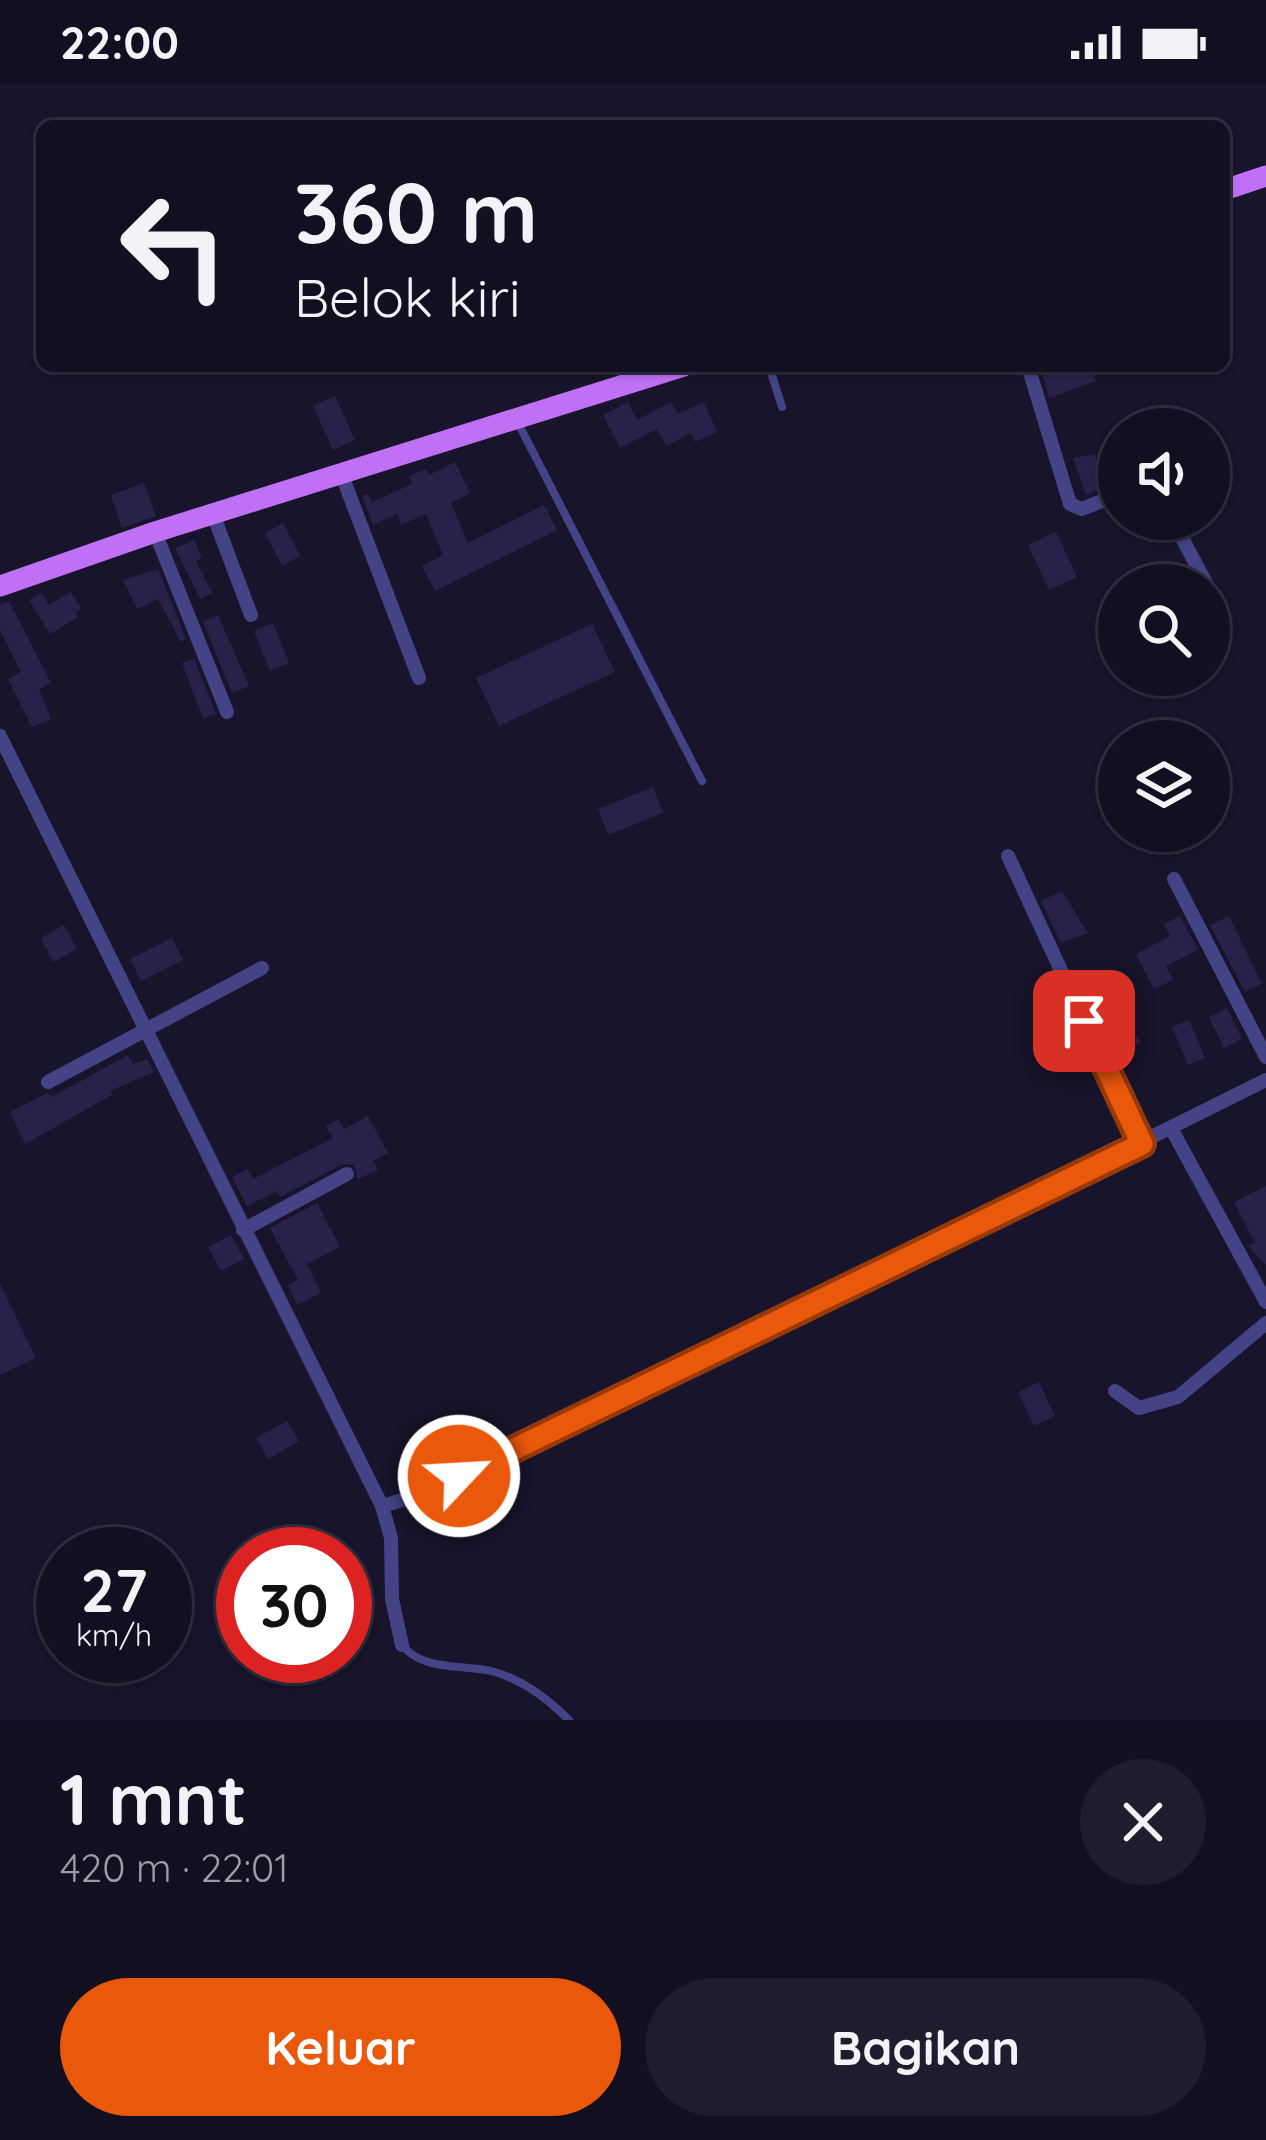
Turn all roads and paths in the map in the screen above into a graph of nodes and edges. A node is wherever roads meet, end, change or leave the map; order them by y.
1 (1266, 176) edge
2 (1230, 188) edge
3 (664, 372) edge
4 (771, 372) edge
5 (1030, 372) edge
6 (782, 407) dead end
7 (515, 418) junction
8 (341, 473) junction
9 (1098, 503) edge
10 (213, 514) junction
11 (155, 532) junction
12 (0, 586) edge
13 (250, 615) dead end
14 (419, 678) dead end
15 (227, 712) dead end
16 (0, 736) edge
17 (702, 781) dead end
18 (1008, 856) dead end
19 (1174, 879) dead end
20 (262, 968) dead end
21 (145, 1031) junction
22 (1266, 1057) edge
23 (1266, 1080) edge
24 (48, 1082) dead end
25 (1172, 1130) junction
26 (1142, 1144) junction
27 (347, 1174) dead end
28 (242, 1231) junction
29 (1266, 1302) edge
30 (1266, 1322) edge
31 (1114, 1391) dead end
32 (382, 1506) junction
33 (402, 1645) joint
34 (569, 1720) edge

1 - 2 main road
3 - 7 main road
4 - 6 lane
5 - 9 street
7 - 8 main road
7 - 17 lane
8 - 10 main road
8 - 14 street
10 - 11 main road
10 - 13 street
11 - 12 main road
11 - 15 street
16 - 21 street
18 - 26 street
19 - 22 street
20 - 21 street
21 - 24 street
21 - 28 street
23 - 25 street
25 - 26 street
25 - 29 street
26 - 32 street
27 - 28 street
28 - 32 street
30 - 31 street
32 - 33 street
33 - 34 lane

